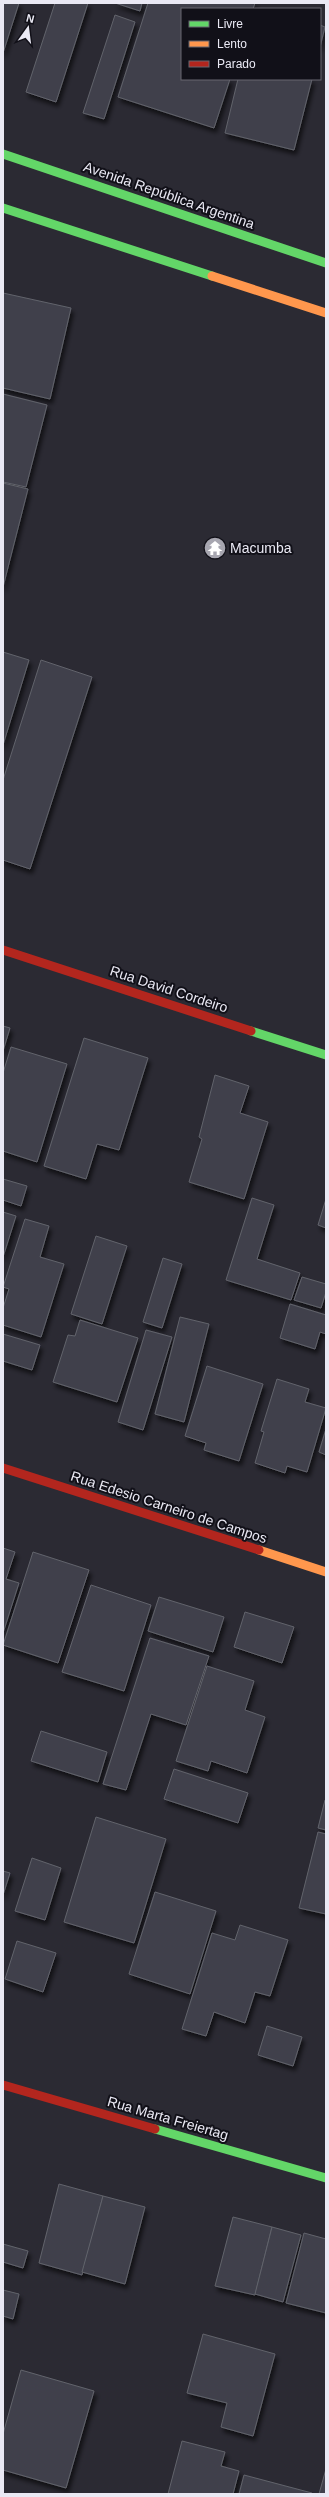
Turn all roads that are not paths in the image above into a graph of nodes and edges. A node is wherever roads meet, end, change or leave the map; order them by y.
1 (3, 154) edge
2 (3, 208) edge
3 (326, 263) edge
4 (326, 313) edge
5 (3, 950) edge
6 (326, 1055) edge
7 (3, 1468) edge
8 (326, 1572) edge
9 (3, 2085) edge
10 (326, 2178) edge

1 - 3 street, Avenida República Argentina
2 - 4 street
5 - 6 street, Rua David Cordeiro
7 - 8 street, Rua Edesio Carneiro de Campos
9 - 10 street, Rua Marta Freiertag

